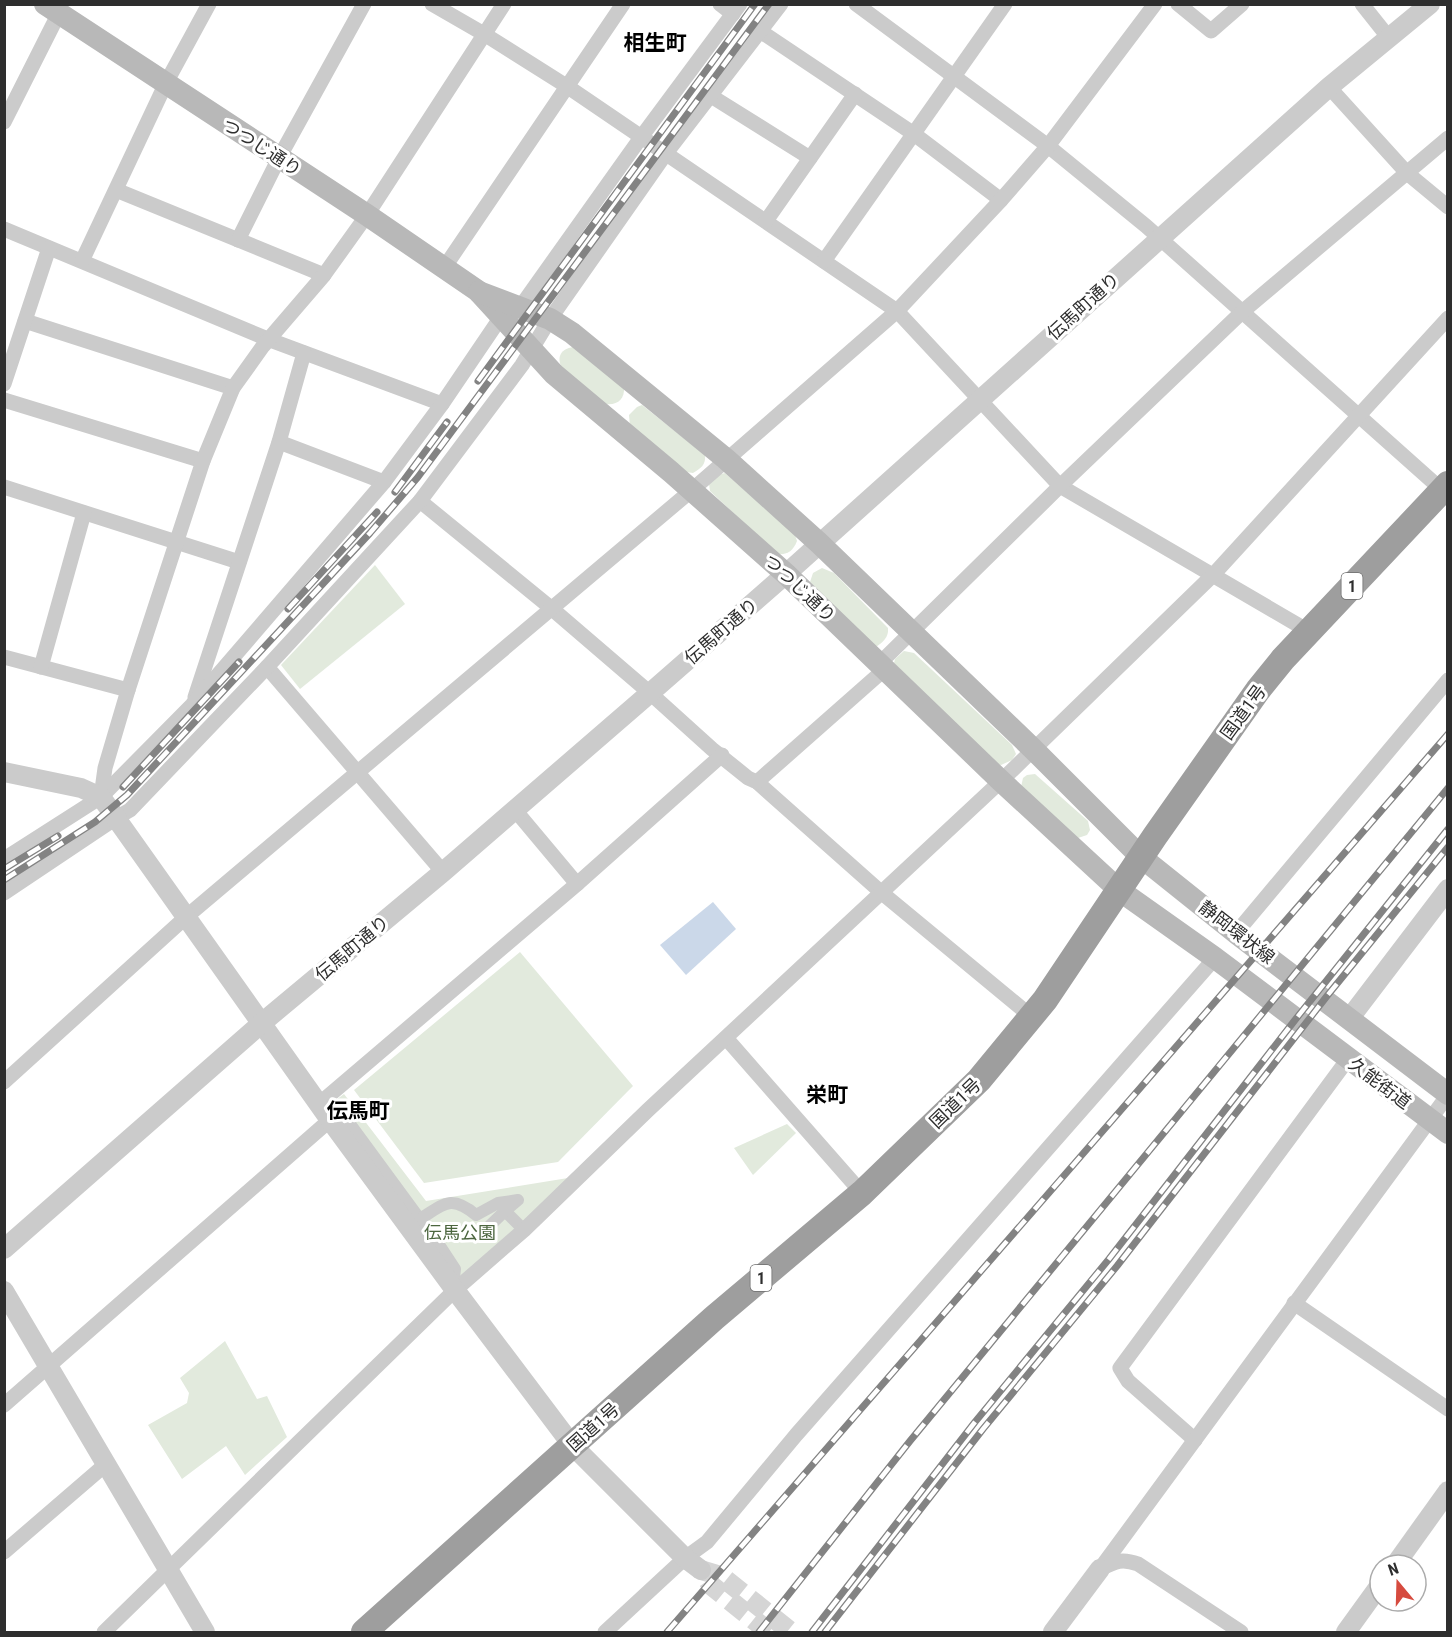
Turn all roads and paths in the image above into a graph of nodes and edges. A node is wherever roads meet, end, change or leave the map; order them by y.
1 (209, 4) edge
2 (364, 4) edge
3 (432, 4) edge
4 (504, 4) edge
5 (623, 4) edge
6 (781, 4) edge
7 (856, 4) edge
8 (1005, 4) edge
9 (1155, 4) edge
10 (1178, 4) edge
11 (1242, 4) edge
12 (1362, 4) edge
13 (1430, 4) edge
14 (731, 8) edge
15 (52, 9) edge
16 (760, 32) junction
17 (484, 34) junction
18 (1389, 38) junction
19 (954, 77) junction
20 (165, 83) junction
21 (568, 87) junction
22 (1329, 87) junction
23 (855, 94) junction
24 (711, 96) junction
25 (4, 122) edge
26 (914, 134) junction
27 (642, 136) junction
28 (1448, 138) edge
29 (1048, 146) junction
30 (667, 153) junction
31 (279, 158) junction
32 (810, 158) junction
33 (1407, 173) junction
34 (116, 190) junction
35 (1001, 200) junction
36 (1448, 207) edge
37 (367, 215) junction
38 (766, 221) junction
39 (4, 230) edge
40 (1160, 237) junction
41 (238, 240) junction
42 (49, 248) junction
43 (82, 261) junction
44 (824, 261) junction
45 (444, 268) junction
46 (324, 275) junction
47 (478, 291) junction
48 (521, 306) junction
49 (897, 311) junction
50 (1242, 312) junction
51 (501, 316) junction
52 (1448, 318) edge
53 (550, 319) junction
54 (25, 321) junction
55 (270, 340) junction
56 (532, 350) junction
57 (304, 353) junction
58 (4, 384) edge
59 (233, 388) junction
60 (979, 399) junction
61 (4, 400) edge
62 (442, 404) junction
63 (1358, 416) junction
64 (279, 442) junction
65 (726, 459) junction
66 (203, 461) junction
67 (384, 482) junction
68 (1060, 486) junction
69 (4, 487) edge
70 (1445, 487) edge
71 (692, 490) junction
72 (420, 501) junction
73 (84, 513) junction
74 (178, 542) junction
75 (819, 543) junction
76 (239, 562) junction
77 (786, 574) junction
78 (1213, 575) junction
79 (551, 608) junction
80 (911, 632) junction
81 (1310, 632) junction
82 (4, 657) edge
83 (882, 666) junction
84 (41, 667) junction
85 (267, 667) junction
86 (1448, 680) edge
87 (128, 690) junction
88 (650, 693) junction
89 (192, 705) junction
90 (1034, 749) junction
91 (722, 755) junction
92 (4, 772) edge
93 (358, 772) junction
94 (1001, 781) junction
95 (757, 782) junction
96 (101, 797) junction
97 (515, 810) junction
98 (116, 818) junction
99 (1141, 857) junction
100 (4, 859) edge
101 (443, 872) junction
102 (577, 884) junction
103 (1448, 889) edge
104 (1119, 890) junction
105 (882, 892) junction
106 (4, 893) edge
107 (186, 917) junction
108 (1236, 933) junction
109 (1215, 958) junction
110 (1341, 1013) junction
111 (1032, 1017) junction
112 (263, 1022) junction
113 (1313, 1033) joint
114 (726, 1038) junction
115 (1348, 1059) junction
116 (4, 1082) edge
117 (1448, 1094) edge
118 (324, 1108) junction
119 (1429, 1119) junction
120 (1448, 1133) edge
121 (862, 1193) junction
122 (505, 1211) junction
123 (420, 1220) junction
124 (525, 1230) junction
125 (446, 1232) junction
126 (4, 1249) edge
127 (454, 1289) junction
128 (4, 1291) edge
129 (1294, 1303) junction
130 (48, 1368) junction
131 (4, 1405) edge
132 (1448, 1409) edge
133 (1195, 1440) junction
134 (572, 1445) junction
135 (105, 1465) junction
136 (1448, 1491) edge
137 (4, 1552) edge
138 (1404, 1553) edge
139 (685, 1558) junction
140 (1100, 1569) junction
141 (701, 1570) dead end
142 (167, 1571) junction
143 (1368, 1602) edge
144 (104, 1632) edge
145 (205, 1632) edge
146 (364, 1632) edge
147 (605, 1632) edge
148 (1053, 1632) edge
149 (1241, 1632) edge
150 (1346, 1632) edge

1 - 20 street
2 - 31 street
3 - 17 street
4 - 17 street
5 - 21 street
6 - 16 street
7 - 19 street
8 - 19 street
9 - 29 street
10 - 11 street
12 - 18 street
13 - 18 street, 伝馬町通り
14 - 27 street
15 - 20 main road, つつじ通り
15 - 25 street
16 - 23 street
16 - 24 street
17 - 21 street
17 - 37 street
18 - 22 street, 伝馬町通り
19 - 26 street
19 - 29 street
20 - 31 main road, つつじ通り
20 - 34 street
21 - 27 street
21 - 45 street
22 - 33 street
22 - 40 street, 伝馬町通り
23 - 26 street
23 - 32 street
24 - 30 street
24 - 32 street
26 - 35 street
26 - 44 street
27 - 30 street
27 - 48 street
28 - 33 street
29 - 35 street
29 - 40 street
30 - 38 street
30 - 53 street
31 - 37 main road, つつじ通り
31 - 41 street
32 - 38 street
33 - 36 street
33 - 50 street
34 - 41 street
34 - 43 street
35 - 49 street
37 - 45 main road, つつじ通り
37 - 46 street
38 - 44 street
39 - 42 street
40 - 50 street
40 - 60 street, 伝馬町通り
41 - 46 street
42 - 43 street
42 - 54 street
43 - 55 street
44 - 49 street
45 - 47 main road, つつじ通り
46 - 55 street
47 - 48 main road, つつじ通り
47 - 51 main road, つつじ通り
48 - 53 main road, つつじ通り
49 - 60 street
49 - 65 street
50 - 63 street
50 - 68 street
51 - 56 main road, つつじ通り
51 - 62 street
52 - 63 street
53 - 56 street
53 - 65 main road, つつじ通り
54 - 58 street
54 - 59 street
55 - 57 street
55 - 59 street
56 - 71 main road, つつじ通り
56 - 72 street
57 - 62 street
57 - 64 street
59 - 66 street
60 - 68 street
60 - 75 street, 伝馬町通り
61 - 66 street
62 - 67 street
63 - 70 street
63 - 78 street
64 - 67 street
64 - 76 street
65 - 71 street
65 - 75 main road, つつじ通り
66 - 74 street
67 - 89 street
68 - 78 street
68 - 80 street
69 - 73 street
70 - 81 highway, 国道1号 / 1
71 - 77 main road, つつじ通り
71 - 79 street
72 - 79 street
72 - 85 street
73 - 74 street
73 - 84 street
74 - 76 street
74 - 87 street
75 - 77 street, 伝馬町通り
75 - 80 main road, つつじ通り
76 - 89 street
77 - 83 main road, つつじ通り
77 - 88 street, 伝馬町通り
78 - 81 street
78 - 90 street
79 - 88 street
79 - 93 street
80 - 83 street
80 - 90 main road, つつじ通り
81 - 99 highway, 国道1号 / 1
82 - 84 street
83 - 94 main road, つつじ通り
83 - 95 street
84 - 87 street
85 - 93 street
85 - 98 street
86 - 108 street
87 - 96 street
88 - 91 street
88 - 97 street, 伝馬町通り
89 - 96 street
90 - 94 street
90 - 99 main road, つつじ通り
91 - 95 street
91 - 102 street
92 - 96 street
93 - 101 street
93 - 107 street
94 - 104 main road, つつじ通り
94 - 105 street
95 - 105 street
96 - 98 street
96 - 100 street
97 - 101 street, 伝馬町通り
97 - 102 street
98 - 106 street
98 - 107 street
99 - 104 highway, 国道1号 / 1
99 - 108 main road, 静岡環状線
101 - 112 street, 伝馬町通り
102 - 118 street
103 - 110 street
104 - 109 main road, 静岡環状線
104 - 111 highway, 国道1号 / 1
105 - 111 street
105 - 114 street
107 - 112 street
107 - 116 street
108 - 110 main road, 静岡環状線
109 - 113 main road, 静岡環状線
109 - 139 street
110 - 117 main road, 久能街道
111 - 121 highway, 国道1号 / 1
112 - 118 street
112 - 126 street, 伝馬町通り
113 - 115 main road, 久能街道
114 - 121 street
114 - 124 street
115 - 119 main road, 久能街道
115 - 133 street
117 - 119 street
118 - 123 street
118 - 127 street
118 - 130 street
119 - 120 main road, 久能街道
119 - 129 street
121 - 134 highway, 国道1号 / 1
122 - 123 street
122 - 124 street
122 - 125 street
123 - 125 street
124 - 127 street
125 - 127 street
127 - 134 street
127 - 142 street
128 - 130 street
129 - 132 street
129 - 133 street
130 - 131 street
130 - 135 street
133 - 140 street
134 - 139 street
134 - 146 highway, 国道1号 / 1
135 - 137 street
135 - 142 street
136 - 138 street
139 - 141 street
139 - 147 street
140 - 148 street
140 - 149 street
142 - 144 street
142 - 145 street
143 - 150 street

